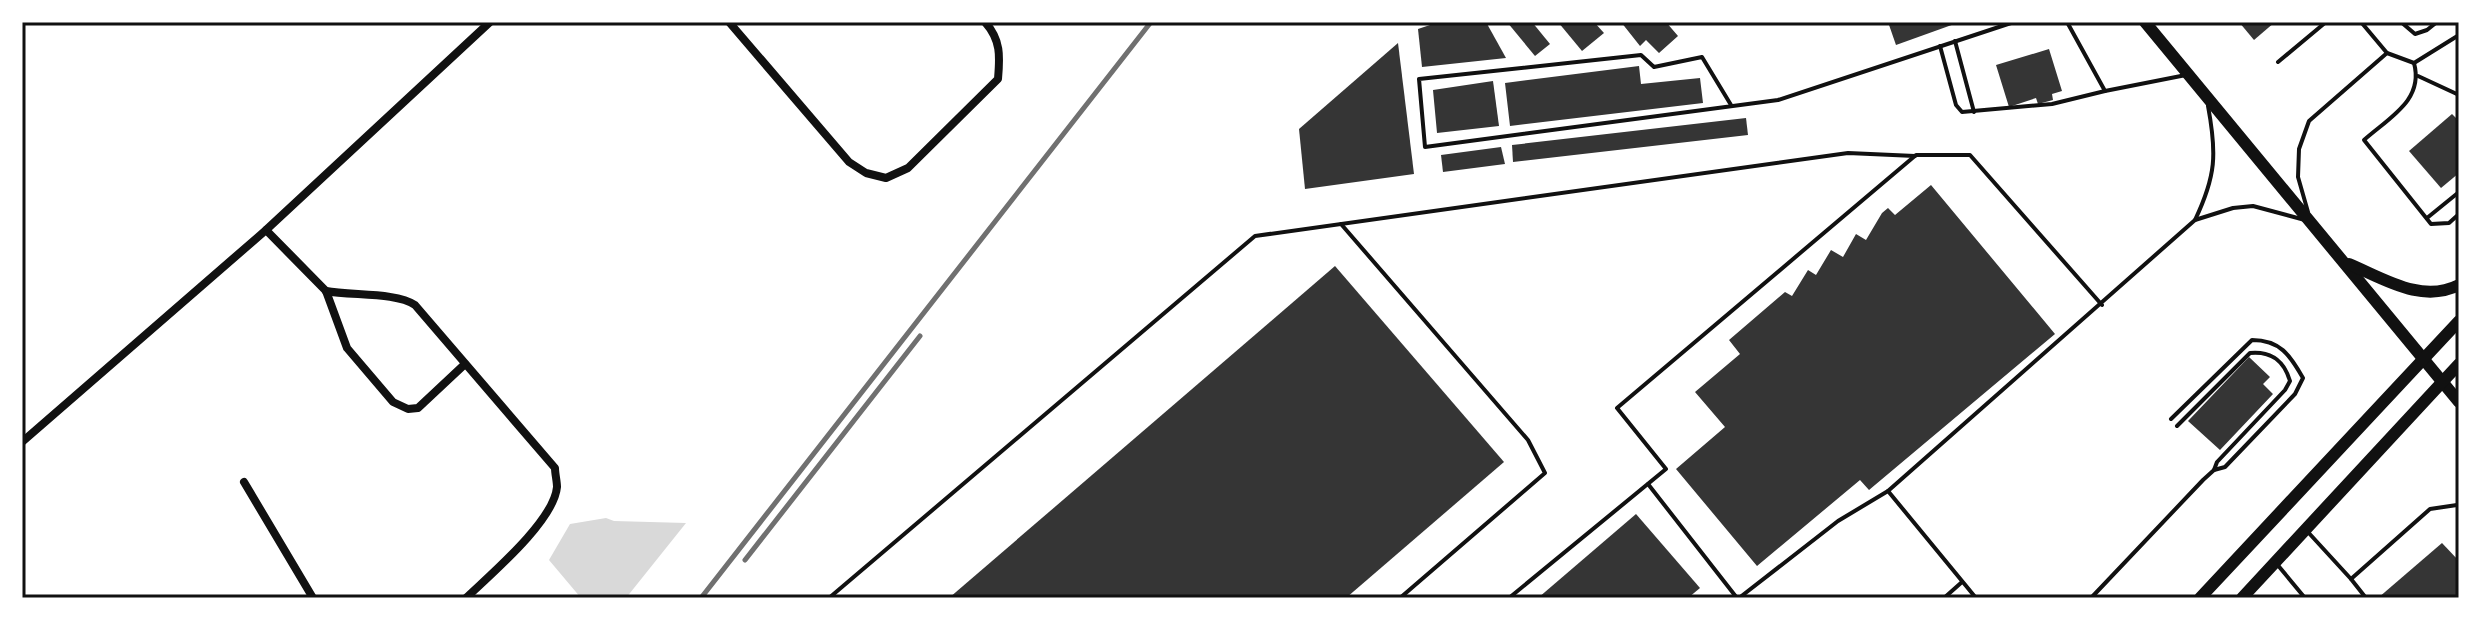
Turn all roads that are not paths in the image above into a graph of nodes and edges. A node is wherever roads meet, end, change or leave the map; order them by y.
1 (490, 22) edge
2 (729, 22) edge
3 (985, 22) edge
4 (2014, 22) edge
5 (2067, 22) edge
6 (2145, 22) edge
7 (2326, 22) edge
8 (2361, 22) edge
9 (2401, 22) edge
10 (2437, 22) edge
11 (2459, 35) edge
12 (1955, 41) junction
13 (1940, 46) junction
14 (2387, 53) junction
15 (2278, 62) dead end
16 (2414, 63) junction
17 (2189, 75) junction
18 (2418, 76) junction
19 (2105, 91) junction
20 (2206, 95) junction
21 (2457, 96) edge
22 (1731, 105) junction
23 (1974, 112) junction
24 (1915, 156) junction
25 (2459, 192) edge
26 (2459, 214) edge
27 (2427, 218) junction
28 (2195, 220) junction
29 (2312, 222) junction
30 (1341, 224) junction
31 (266, 230) junction
32 (2345, 263) junction
33 (2459, 285) edge
34 (326, 291) junction
35 (2102, 305) junction
36 (2459, 321) edge
37 (2424, 359) junction
38 (465, 364) junction
39 (2459, 364) edge
40 (2442, 382) junction
41 (2459, 402) edge
42 (2171, 419) dead end
43 (2177, 426) dead end
44 (22, 442) edge
45 (2214, 470) junction
46 (244, 482) dead end
47 (1648, 484) junction
48 (1888, 491) junction
49 (2459, 508) edge
50 (2305, 529) junction
51 (2275, 562) junction
52 (2351, 579) junction
53 (1962, 582) junction
54 (313, 598) edge
55 (466, 598) edge
56 (829, 598) edge
57 (1400, 598) edge
58 (1509, 598) edge
59 (1738, 598) edge
60 (1944, 598) edge
61 (1976, 598) edge
62 (2091, 598) edge
63 (2200, 598) edge
64 (2242, 598) edge
65 (2305, 598) edge
66 (2366, 598) edge

1 - 31 street
2 - 3 street
4 - 12 lane
5 - 19 lane
6 - 17 main road
7 - 15 lane
8 - 14 lane
9 - 10 lane
11 - 16 lane
12 - 13 lane
12 - 23 lane
13 - 22 lane
13 - 23 lane
14 - 16 lane
14 - 29 lane
16 - 18 lane
17 - 19 lane
17 - 20 main road
18 - 21 lane
18 - 27 lane
19 - 23 lane
20 - 28 lane
20 - 29 main road
22 - 22 lane
24 - 30 lane
24 - 35 lane
24 - 47 lane
25 - 27 lane
26 - 27 lane
28 - 29 lane
28 - 35 lane
29 - 32 main road
30 - 56 lane
30 - 57 lane
31 - 34 street
31 - 44 street
32 - 33 main road
32 - 37 main road
34 - 38 street
34 - 38 street
35 - 48 lane
36 - 37 main road
37 - 40 main road
37 - 63 main road
38 - 55 street
39 - 40 main road
40 - 41 main road
40 - 50 main road
42 - 45 lane
43 - 45 lane
45 - 62 lane
46 - 54 street
47 - 58 lane
47 - 59 lane
48 - 53 lane
48 - 59 lane
49 - 52 lane
50 - 51 main road
50 - 52 lane
51 - 64 main road
51 - 65 lane
52 - 66 lane
53 - 60 lane
53 - 61 lane

